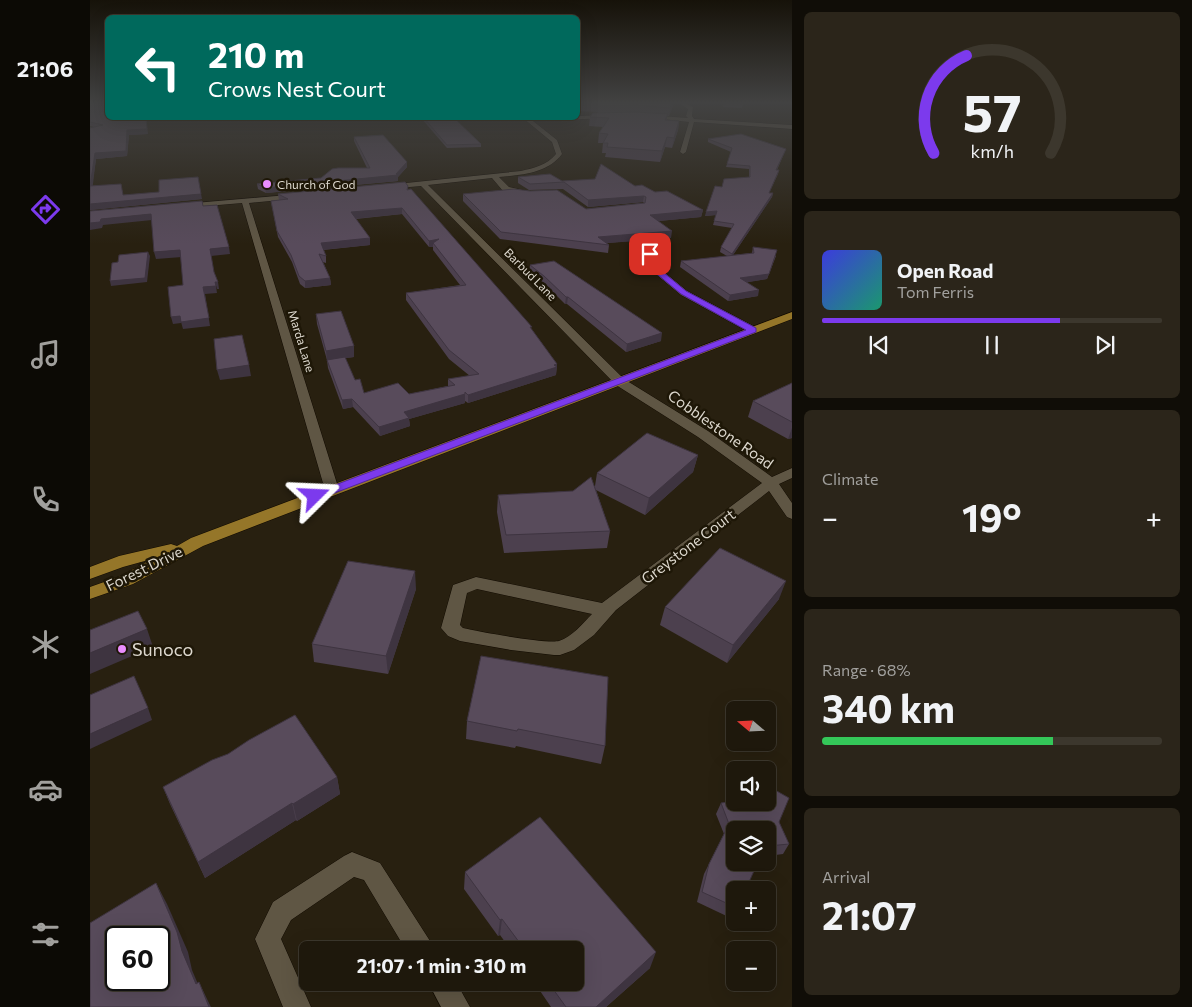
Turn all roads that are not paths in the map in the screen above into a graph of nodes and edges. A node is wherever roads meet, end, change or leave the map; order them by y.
1 (558, 150) edge
2 (495, 177) junction
3 (423, 184) junction
4 (383, 188) edge
5 (536, 194) edge
6 (304, 195) edge
7 (245, 201) junction
8 (179, 206) edge
9 (650, 254) dead end
10 (792, 315) edge
11 (753, 330) junction
12 (620, 382) junction
13 (792, 472) edge
14 (771, 484) junction
15 (332, 490) junction
16 (792, 514) edge
17 (197, 542) junction
18 (90, 573) edge
19 (90, 593) edge
20 (606, 610) junction
21 (415, 941) edge
22 (446, 991) edge
23 (297, 1007) edge
24 (456, 1007) edge

1 - 2 street
2 - 3 street
2 - 5 street
3 - 4 street
3 - 12 street, Barbud Lane
6 - 7 street
7 - 8 street
7 - 15 street, Marda Lane
9 - 11 street
10 - 11 main road, Forest Drive
11 - 12 main road, Forest Drive
12 - 14 street, Cobblestone Road
12 - 15 main road, Forest Drive
13 - 14 street, Greystone Court
14 - 16 street, Cobblestone Road
14 - 20 street, Greystone Court
15 - 17 main road, Forest Drive
17 - 18 main road, Forest Drive
17 - 19 main road, Forest Drive
20 - 20 street, Greystone Court
21 - 23 street
22 - 24 street

